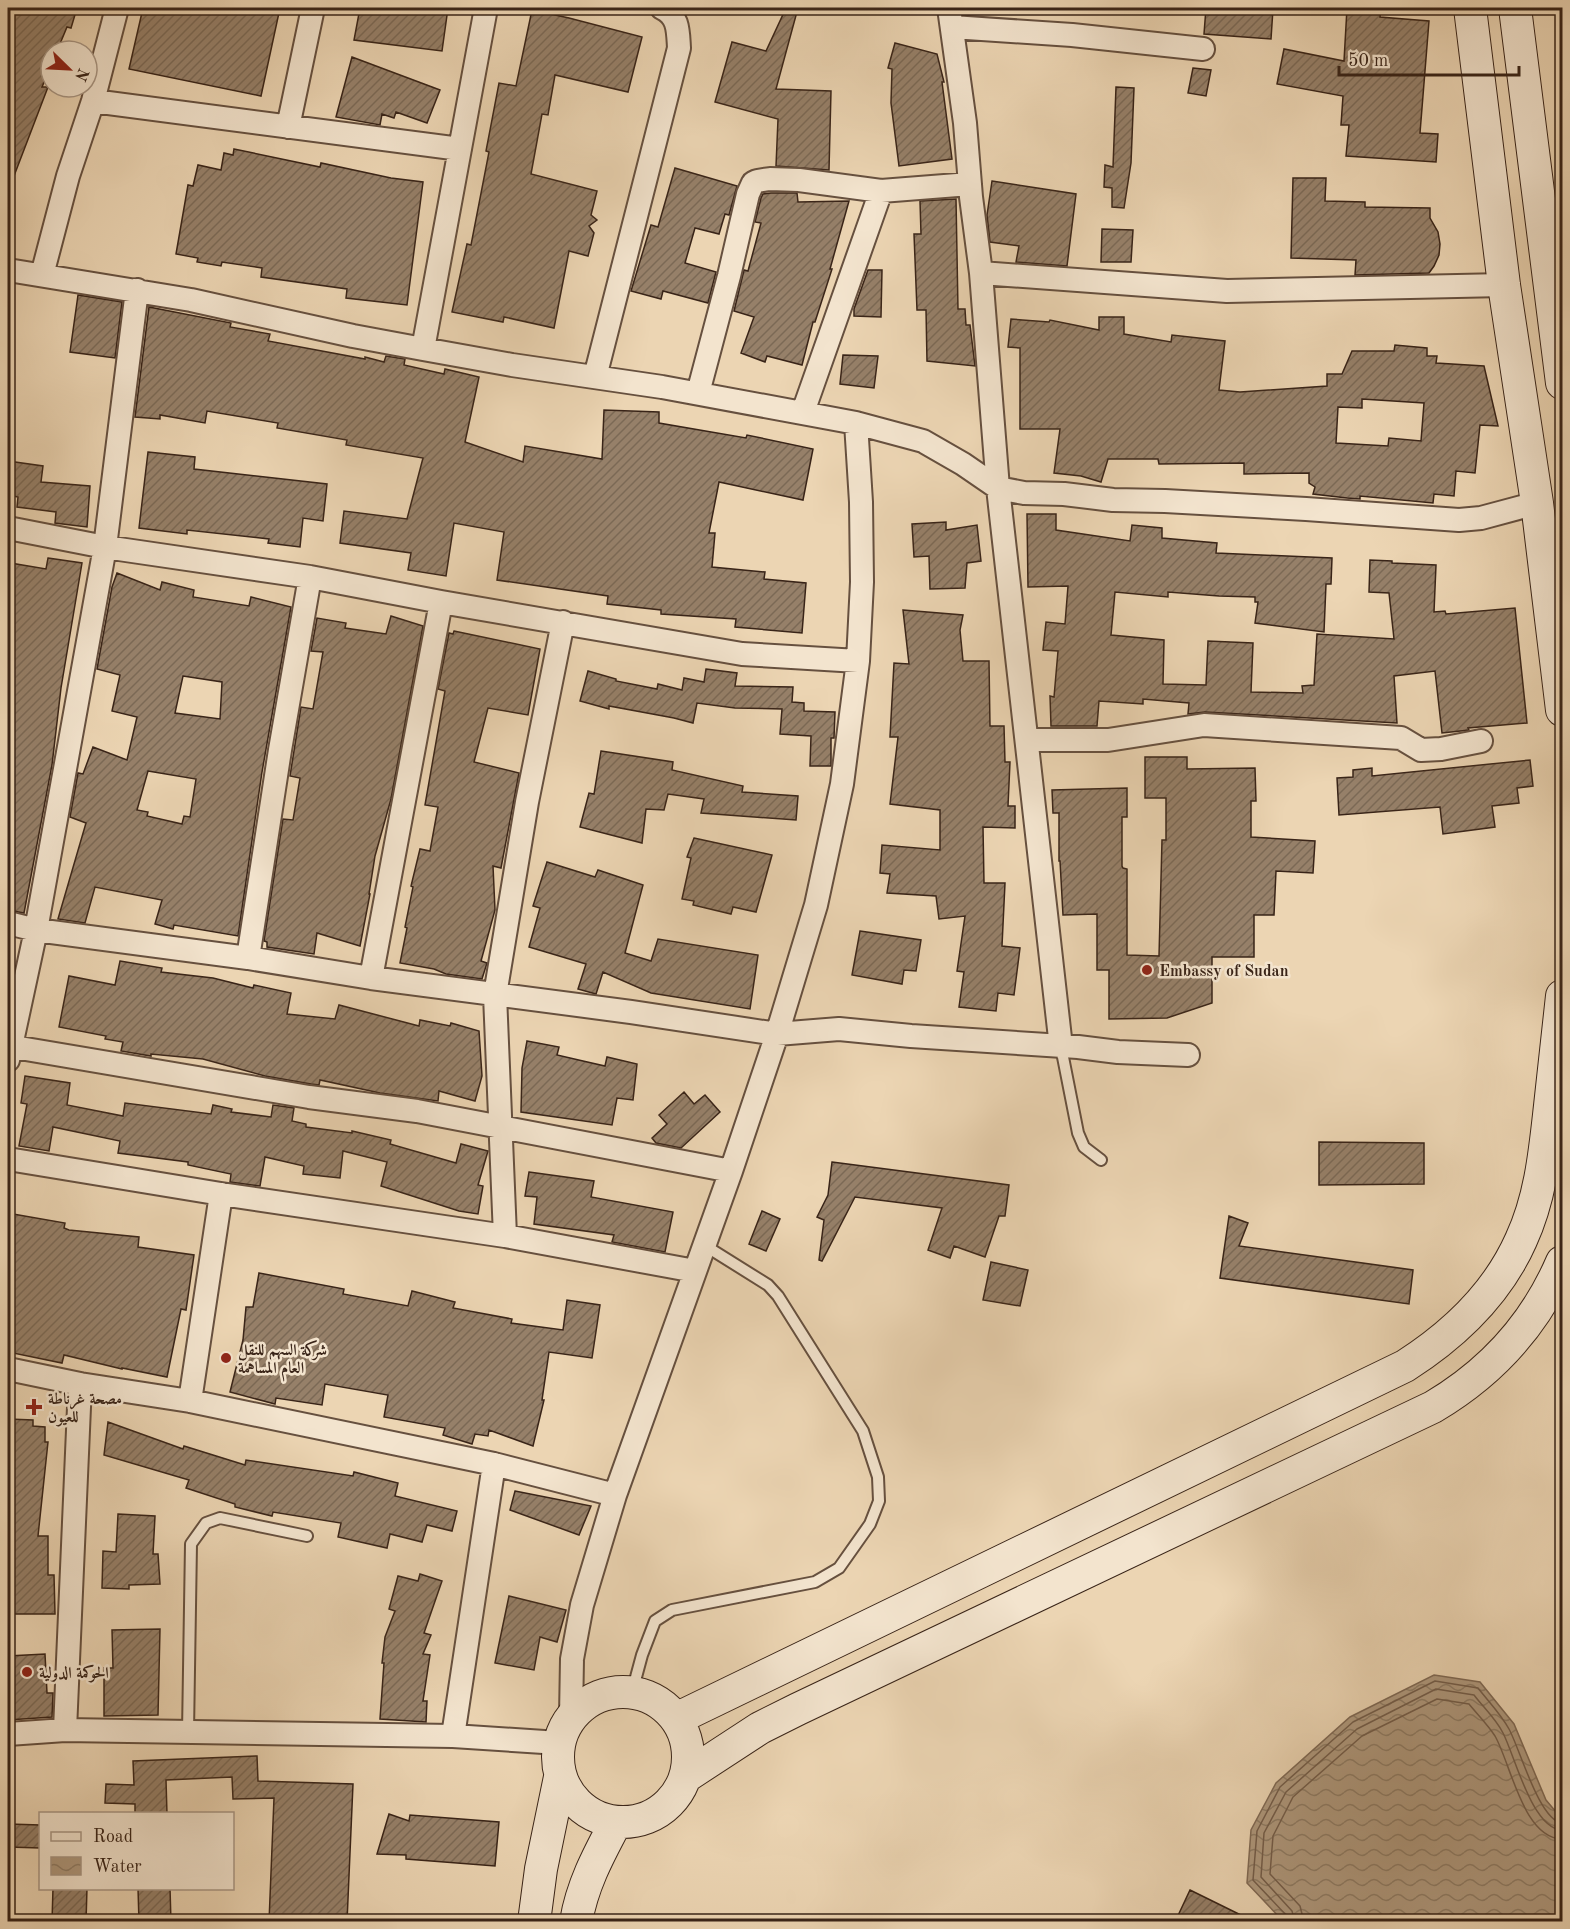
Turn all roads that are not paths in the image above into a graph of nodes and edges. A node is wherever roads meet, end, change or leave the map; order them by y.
1 (117, 8) edge
2 (313, 8) edge
3 (486, 8) edge
4 (662, 8) edge
5 (1470, 8) edge
6 (1515, 8) edge
7 (951, 17) edge
8 (1203, 49) dead end
9 (93, 101) junction
10 (288, 127) junction
11 (460, 149) junction
12 (970, 184) junction
13 (881, 191) junction
14 (8, 270) edge
15 (981, 273) junction
16 (42, 275) junction
17 (1504, 285) junction
18 (138, 290) junction
19 (423, 349) junction
20 (595, 377) junction
21 (1563, 383) edge
22 (698, 393) junction
23 (803, 412) junction
24 (856, 423) junction
25 (998, 488) junction
26 (1537, 503) junction
27 (8, 528) edge
28 (105, 547) junction
29 (310, 577) junction
30 (441, 602) junction
31 (563, 622) junction
32 (858, 661) junction
33 (1563, 710) edge
34 (1028, 740) junction
35 (1481, 741) dead end
36 (8, 923) edge
37 (36, 930) junction
38 (248, 958) junction
39 (370, 978) junction
40 (495, 995) junction
41 (1563, 996) edge
42 (777, 1034) junction
43 (1061, 1047) junction
44 (8, 1051) edge
45 (1188, 1055) dead end
46 (499, 1126) junction
47 (8, 1159) edge
48 (1101, 1160) dead end
49 (731, 1171) junction
50 (221, 1194) junction
51 (505, 1236) junction
52 (704, 1245) junction
53 (1563, 1262) edge
54 (695, 1271) junction
55 (8, 1369) edge
56 (80, 1384) junction
57 (190, 1401) junction
58 (494, 1464) junction
59 (615, 1495) junction
60 (307, 1536) dead end
61 (632, 1692) junction
62 (676, 1719) junction
63 (565, 1729) junction
64 (64, 1730) junction
65 (188, 1732) junction
66 (8, 1734) edge
67 (453, 1736) junction
68 (560, 1777) junction
69 (685, 1777) junction
70 (616, 1822) junction
71 (534, 1922) edge
72 (576, 1922) edge

1 - 9 street
2 - 10 street
3 - 11 street
4 - 20 street
5 - 17 street
6 - 21 street
7 - 8 street
7 - 12 street
9 - 10 street
9 - 16 street
10 - 11 street
11 - 19 street
12 - 13 street
12 - 15 street
13 - 22 street
13 - 23 street
14 - 16 street
15 - 17 street
15 - 25 street
16 - 18 street
17 - 26 street
18 - 19 street
18 - 28 street
19 - 20 street
20 - 22 street
22 - 23 street
23 - 24 street
24 - 25 street
24 - 32 street
25 - 26 street
25 - 34 street
26 - 33 street
27 - 28 street
28 - 29 street
28 - 37 street
29 - 30 street
29 - 38 street
30 - 31 street
30 - 39 street
31 - 32 street
31 - 40 street
32 - 42 street
34 - 35 street
34 - 43 street
36 - 37 street
37 - 38 street
37 - 44 street
38 - 39 street
39 - 40 street
40 - 42 street
40 - 46 street
41 - 62 street
42 - 43 street
42 - 49 street
43 - 45 street
43 - 48 lane
44 - 46 street
46 - 49 street
46 - 51 street
47 - 50 street
49 - 52 street
50 - 51 street
50 - 57 street
51 - 54 street
52 - 54 street
52 - 61 lane
53 - 69 street
54 - 59 street
55 - 56 street
56 - 57 street
56 - 64 street
57 - 58 street
58 - 59 street
58 - 67 street
59 - 63 street
60 - 65 lane
61 - 62 street
61 - 63 street
62 - 69 street
63 - 67 street
63 - 68 street
64 - 65 street
64 - 66 street
65 - 67 street
68 - 70 street
68 - 71 street
69 - 70 street
70 - 72 street

